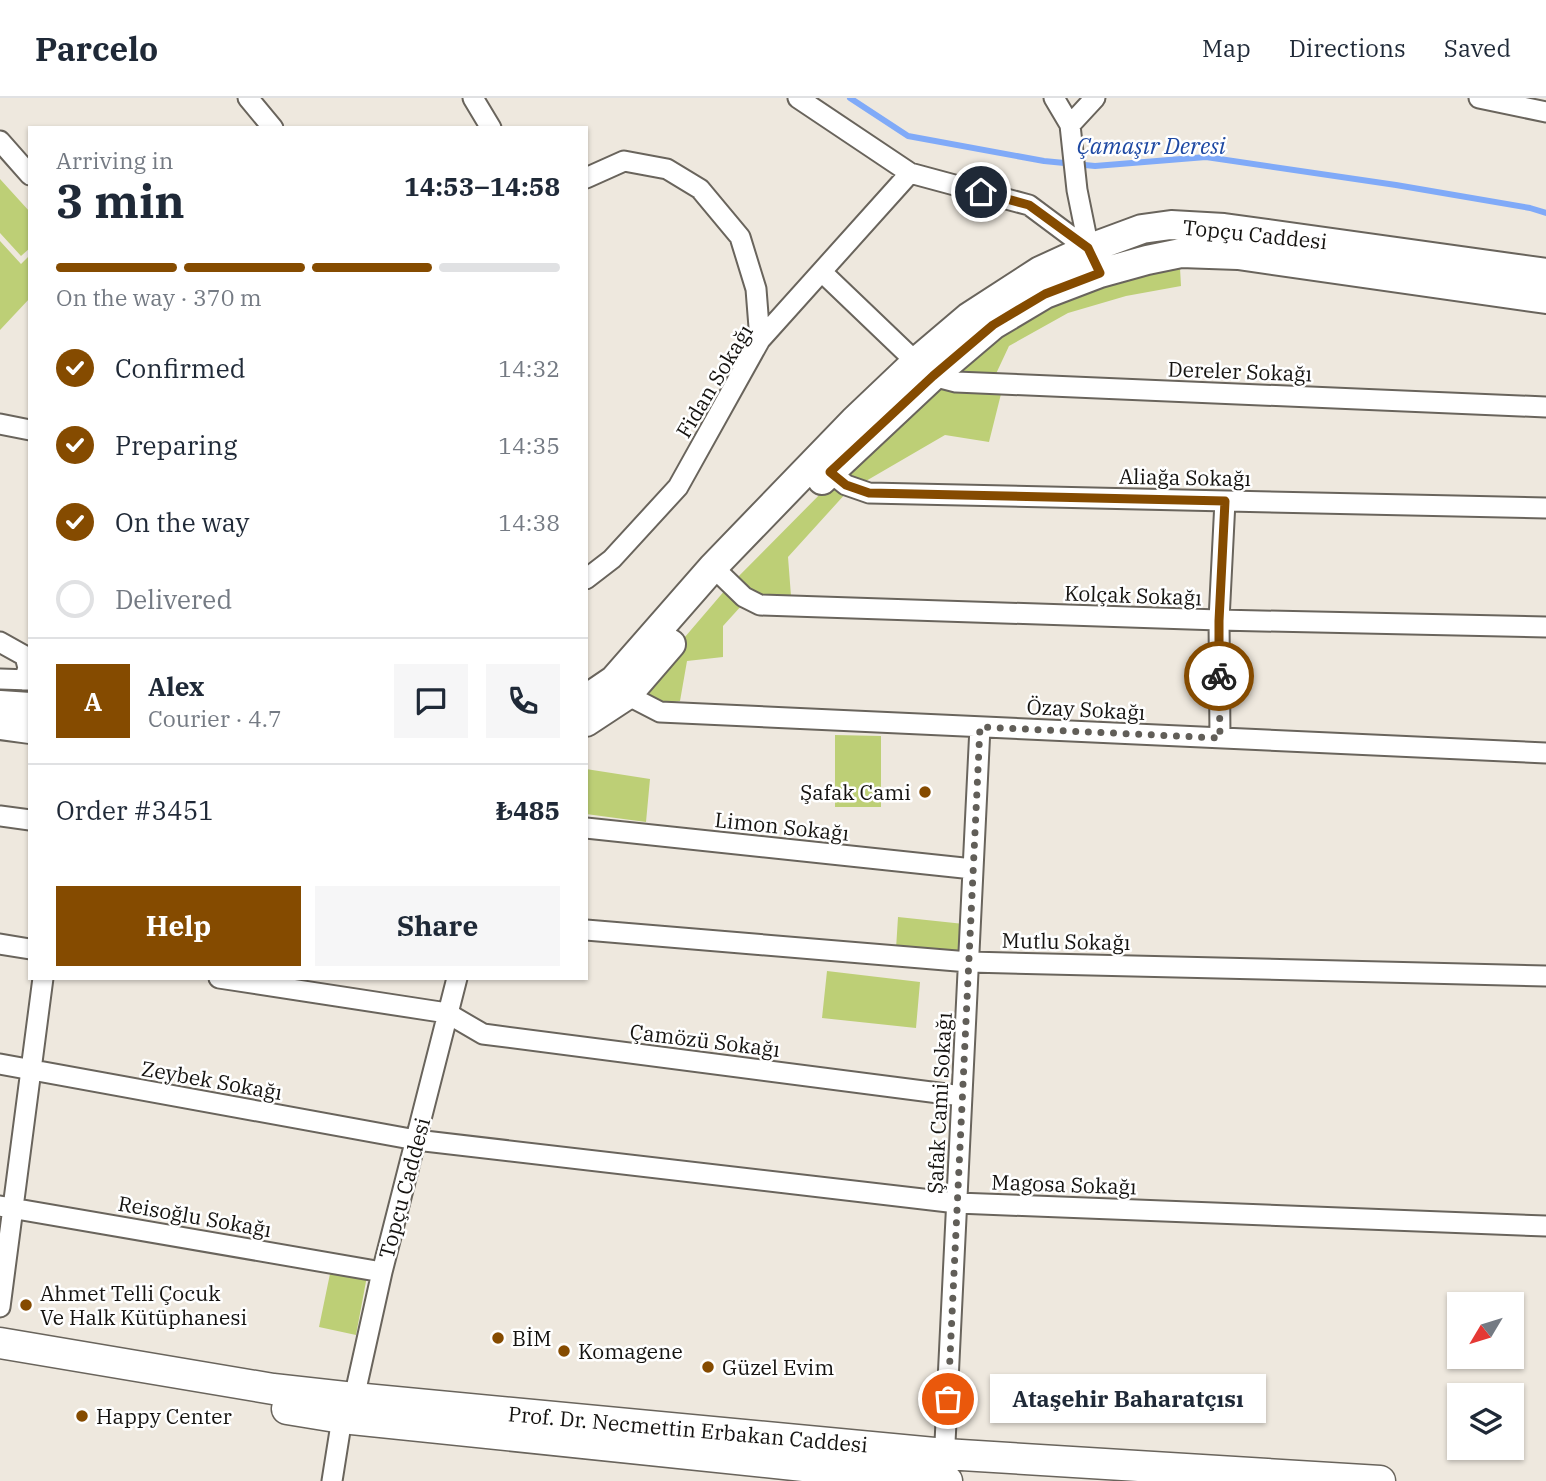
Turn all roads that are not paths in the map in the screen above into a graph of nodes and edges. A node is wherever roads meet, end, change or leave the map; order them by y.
1 (248, 98) edge
2 (473, 98) edge
3 (798, 98) edge
4 (1054, 98) edge
5 (1095, 98) edge
6 (1479, 98) edge
7 (1546, 112) edge
8 (1070, 125) junction
9 (271, 126) edge
10 (490, 126) edge
11 (0, 141) edge
12 (28, 173) edge
13 (910, 173) junction
14 (588, 177) edge
15 (1088, 248) junction
16 (823, 273) junction
17 (1100, 273) junction
18 (1546, 273) edge
19 (1546, 299) edge
20 (760, 340) junction
21 (924, 369) junction
22 (1546, 407) edge
23 (0, 424) edge
24 (28, 430) edge
25 (822, 467) junction
26 (1225, 501) junction
27 (1546, 508) edge
28 (719, 573) junction
29 (588, 577) edge
30 (1219, 621) junction
31 (1546, 627) edge
32 (0, 642) edge
33 (0, 679) edge
34 (27, 680) edge
35 (620, 687) junction
36 (588, 698) edge
37 (0, 705) edge
38 (28, 707) edge
39 (588, 720) edge
40 (0, 725) edge
41 (980, 727) junction
42 (28, 729) edge
43 (1220, 738) junction
44 (1546, 753) edge
45 (0, 816) edge
46 (28, 820) edge
47 (588, 828) edge
48 (973, 869) junction
49 (588, 930) edge
50 (0, 944) edge
51 (28, 948) edge
52 (969, 962) junction
53 (1546, 976) edge
54 (43, 980) edge
55 (232, 980) edge
56 (456, 980) edge
57 (447, 1013) junction
58 (0, 1064) edge
59 (31, 1070) junction
60 (962, 1096) junction
61 (416, 1140) junction
62 (957, 1203) junction
63 (6, 1207) edge
64 (1546, 1226) edge
65 (382, 1272) junction
66 (0, 1307) edge
67 (0, 1343) edge
68 (0, 1364) edge
69 (348, 1408) junction
70 (944, 1474) edge
71 (332, 1481) edge
72 (1380, 1481) edge

1 - 9 street
2 - 10 street
3 - 13 street
4 - 8 street
5 - 8 street
6 - 7 street
8 - 15 street
11 - 12 street
13 - 15 street
13 - 16 street, Fidan Sokağı
14 - 20 street
15 - 17 street
15 - 18 street, Topçu Caddesi
15 - 21 street, Topçu Caddesi
16 - 20 street, Fidan Sokağı
16 - 21 street
17 - 19 street, Topçu Caddesi
17 - 21 street, Topçu Caddesi
20 - 29 street, Fidan Sokağı
21 - 22 street, Dereler Sokağı
21 - 25 street, Topçu Caddesi
23 - 24 street
25 - 26 street, Aliağa Sokağı
25 - 28 street, Topçu Caddesi
26 - 27 street, Aliağa Sokağı
26 - 30 street
28 - 30 street, Kolçak Sokağı
28 - 35 street, Topçu Caddesi
30 - 31 street, Kolçak Sokağı
30 - 43 street
32 - 34 street
33 - 34 street
35 - 36 street, Topçu Caddesi
35 - 39 street, Topçu Caddesi
35 - 41 street, Özay Sokağı
37 - 38 street
40 - 42 street
41 - 43 street, Özay Sokağı
41 - 48 street, Şafak Cami Sokağı
43 - 44 street, Özay Sokağı
45 - 46 street
47 - 48 street, Limon Sokağı
48 - 52 street, Şafak Cami Sokağı
49 - 52 street, Mutlu Sokağı
50 - 51 street
52 - 53 street, Mutlu Sokağı
52 - 60 street, Şafak Cami Sokağı
54 - 59 street
55 - 57 street
56 - 57 street, Topçu Caddesi
57 - 60 street, Çamözü Sokağı
57 - 61 street, Topçu Caddesi
58 - 59 street, Zeybek Sokağı
59 - 61 street, Zeybek Sokağı
59 - 63 street
60 - 62 street, Şafak Cami Sokağı
61 - 62 street, Magosa Sokağı
61 - 65 street, Topçu Caddesi
62 - 64 street, Magosa Sokağı
62 - 70 street, Şafak Cami Sokağı
63 - 65 street, Reisoğlu Sokağı
63 - 66 street
65 - 69 street, Topçu Caddesi
67 - 69 main road, Prof. Dr. Necmettin Erbakan Caddesi
68 - 69 main road, Prof. Dr. Necmettin Erbakan Caddesi
69 - 70 main road, Prof. Dr. Necmettin Erbakan Caddesi
69 - 71 street, Topçu Caddesi
70 - 72 main road, Prof. Dr. Necmettin Erbakan Caddesi

